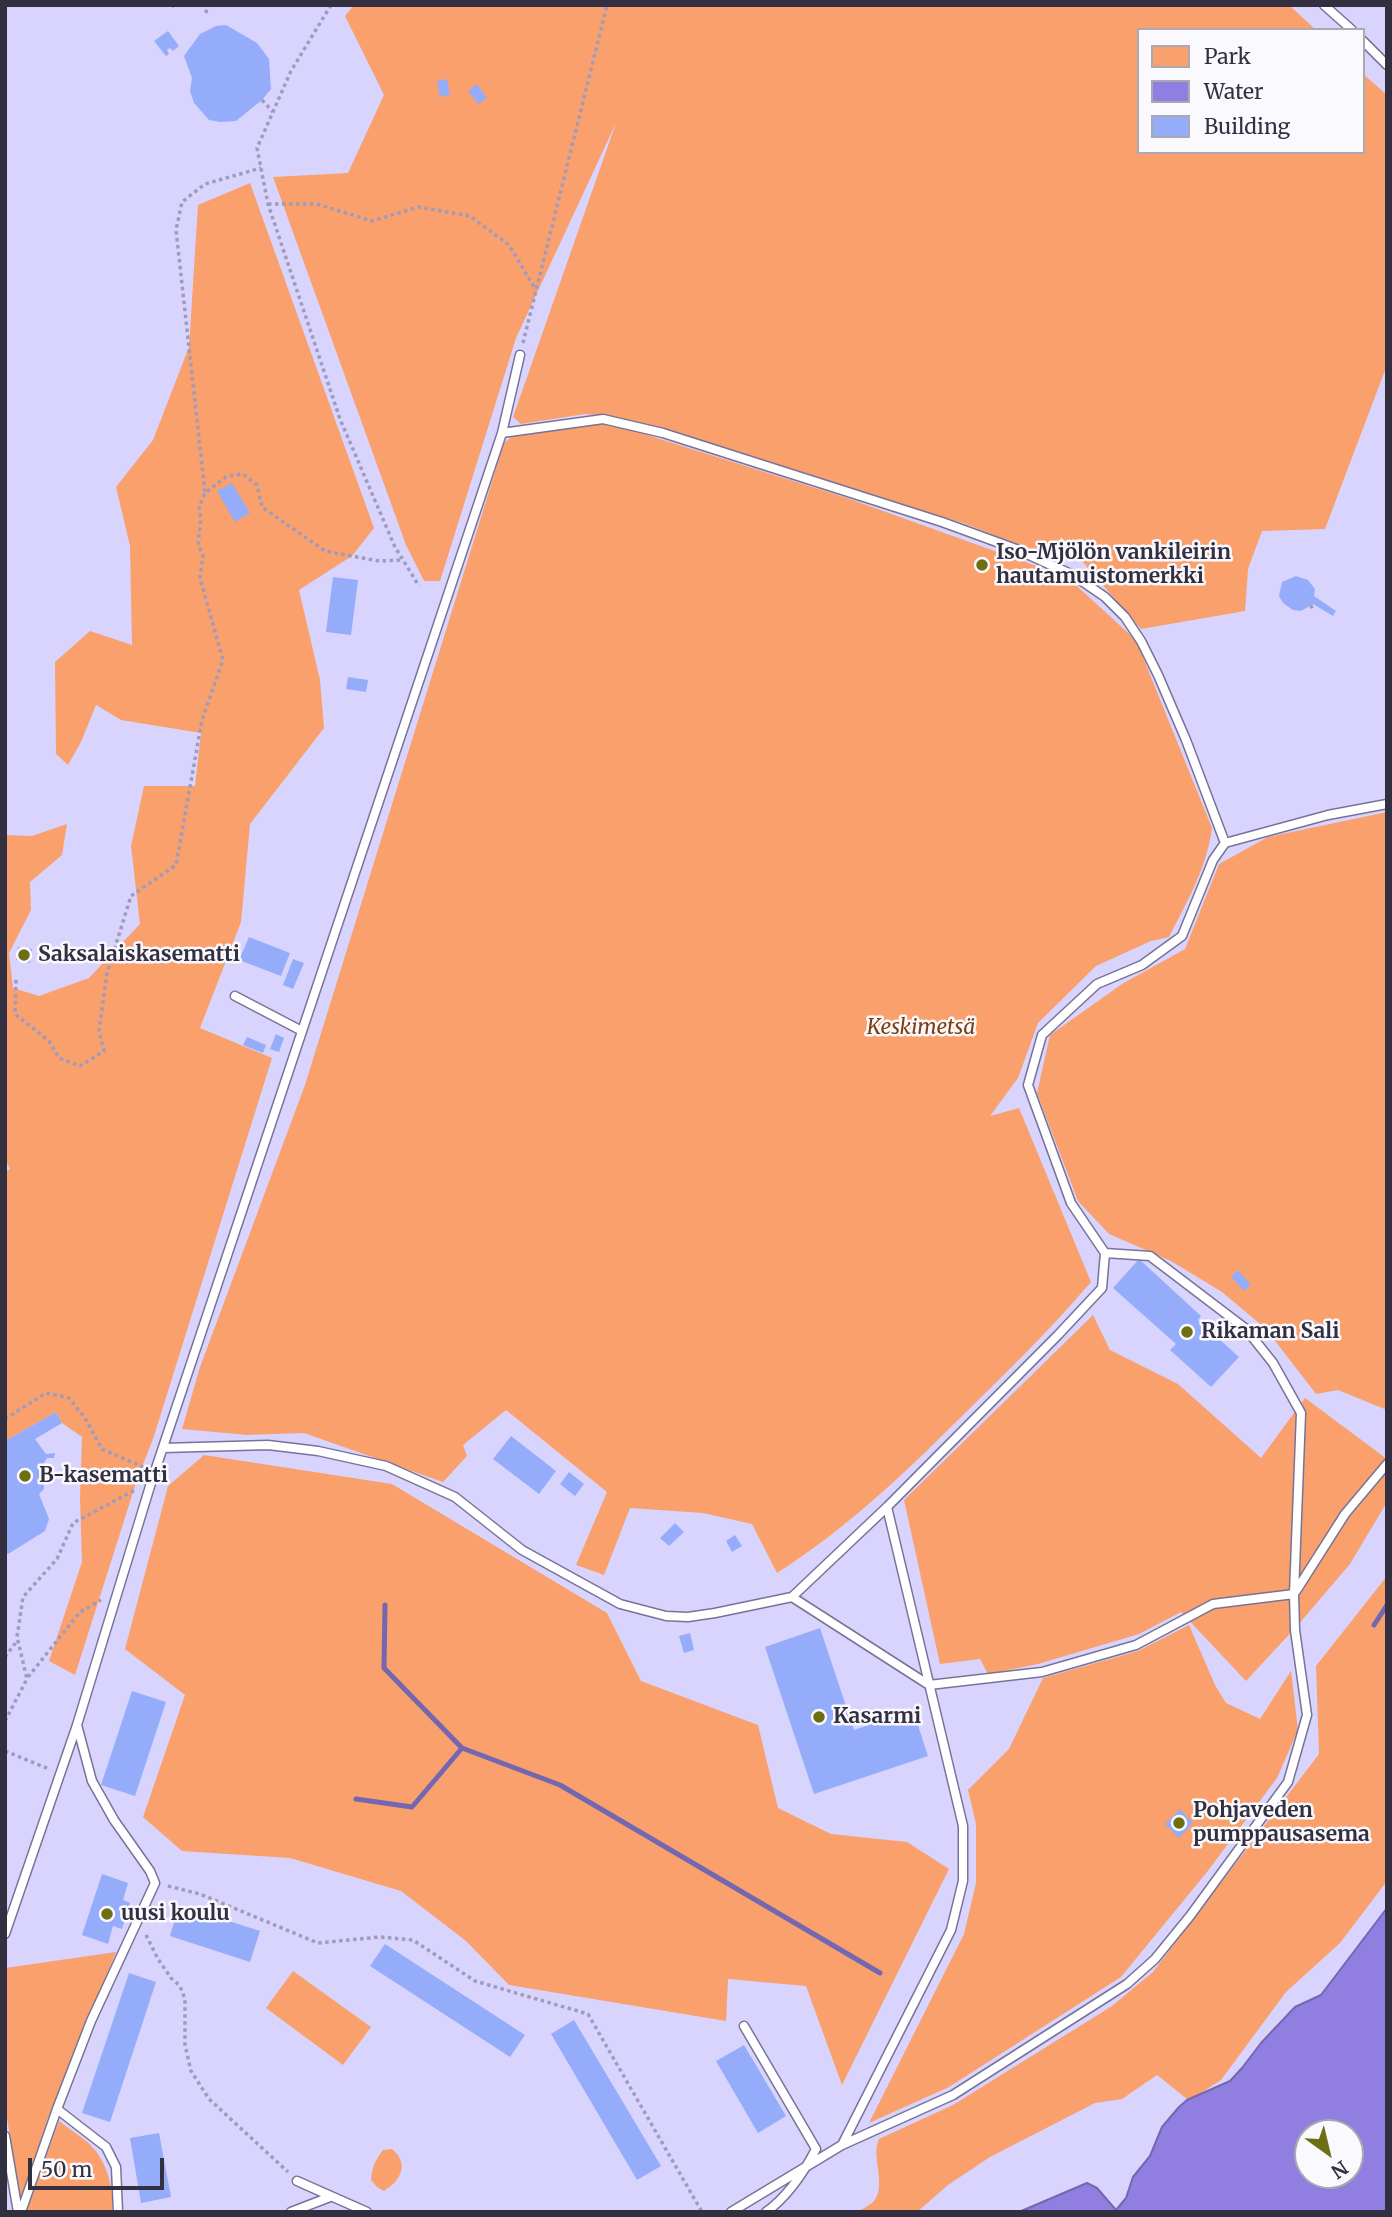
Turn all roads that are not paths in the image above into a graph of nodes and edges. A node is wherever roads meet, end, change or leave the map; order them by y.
1 (1324, 5) edge
2 (1350, 28) edge
3 (1364, 42) edge
4 (1387, 65) edge
5 (520, 355) road end
6 (502, 433) junction
7 (1387, 804) edge
8 (1225, 843) junction
9 (236, 996) dead end
10 (302, 1031) junction
11 (1105, 1253) junction
12 (163, 1448) junction
13 (1387, 1464) edge
14 (887, 1507) junction
15 (1294, 1594) junction
16 (792, 1597) junction
17 (929, 1685) junction
18 (77, 1725) junction
19 (5, 1934) edge
20 (744, 2026) dead end
21 (57, 2109) junction
22 (5, 2136) edge
23 (842, 2146) junction
24 (806, 2168) junction
25 (297, 2181) road end
26 (330, 2197) junction
27 (20, 2212) edge
28 (118, 2212) edge
29 (291, 2212) edge
30 (367, 2212) edge
31 (731, 2212) edge
32 (765, 2212) edge

1 - 2 lane
3 - 4 lane
5 - 6 lane
6 - 8 lane
6 - 10 lane
7 - 8 lane
8 - 11 lane
9 - 10 lane
10 - 12 lane
11 - 14 lane
11 - 15 lane
12 - 16 lane
12 - 18 lane
13 - 15 lane
14 - 16 lane
14 - 17 lane
15 - 17 lane
15 - 23 lane
16 - 17 lane
17 - 23 lane
18 - 19 lane
18 - 21 lane
20 - 24 lane
21 - 27 lane
21 - 28 lane
22 - 27 lane
23 - 24 lane
24 - 31 lane
24 - 32 lane
25 - 26 lane
26 - 29 lane
26 - 30 lane

